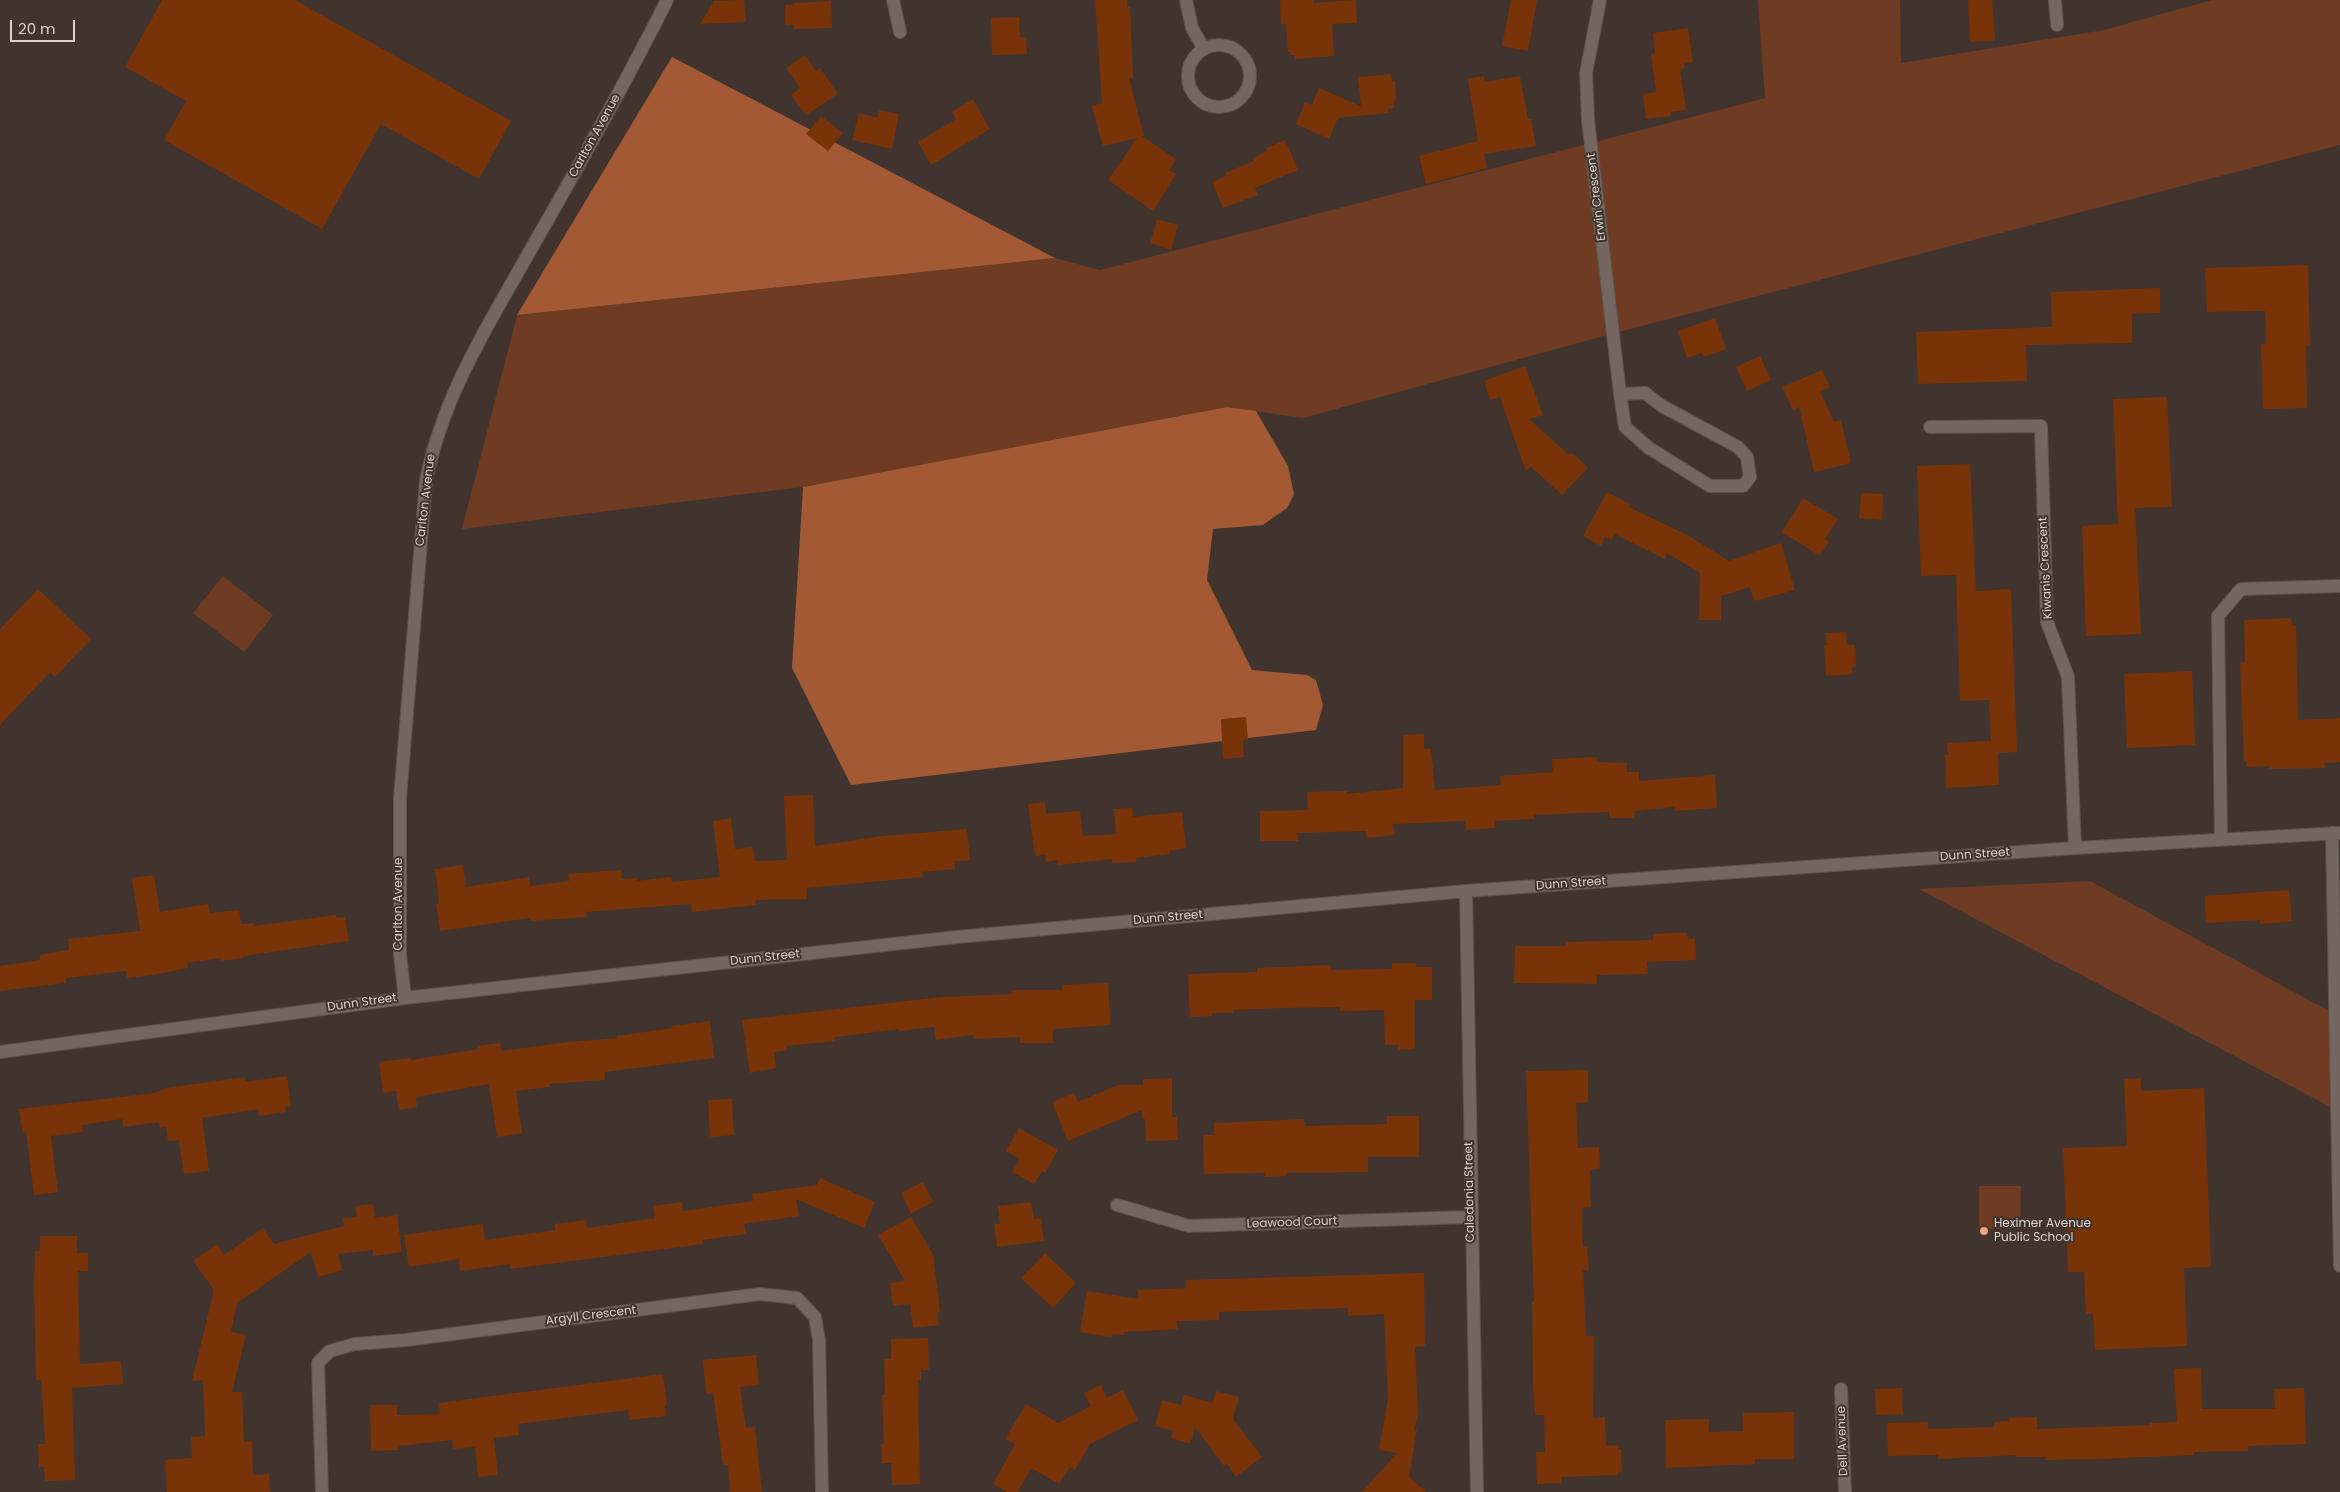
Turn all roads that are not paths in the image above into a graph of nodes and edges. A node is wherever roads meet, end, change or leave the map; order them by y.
1 (668, 0) edge
2 (893, 0) edge
3 (1186, 0) edge
4 (1600, 0) edge
5 (2055, 0) edge
6 (2056, 26) dead end
7 (900, 32) dead end
8 (1204, 49) junction
9 (1620, 394) junction
10 (1930, 427) dead end
11 (2340, 586) edge
12 (2336, 833) edge
13 (2221, 838) junction
14 (2075, 848) junction
15 (1466, 891) junction
16 (405, 998) junction
17 (0, 1052) edge
18 (1117, 1205) dead end
19 (1470, 1217) junction
20 (2340, 1266) edge
21 (1841, 1389) dead end
22 (322, 1492) edge
23 (822, 1492) edge
24 (1477, 1492) edge
25 (1845, 1492) edge

1 - 16 street, Carlton Avenue
2 - 7 street
3 - 8 street
4 - 9 street, Erwin Crescent
5 - 6 street
8 - 8 street
9 - 9 street, Erwin Crescent
10 - 14 street, Kiwanis Crescent
11 - 13 street
12 - 13 street, Dunn Street
12 - 20 street
13 - 14 street, Dunn Street
14 - 15 street, Dunn Street
15 - 16 street, Dunn Street
15 - 19 street, Caledonia Street
16 - 17 street, Dunn Street
18 - 19 street, Leawood Court
19 - 24 street, Caledonia Street
21 - 25 street, Dell Avenue
22 - 23 street, Argyll Crescent

